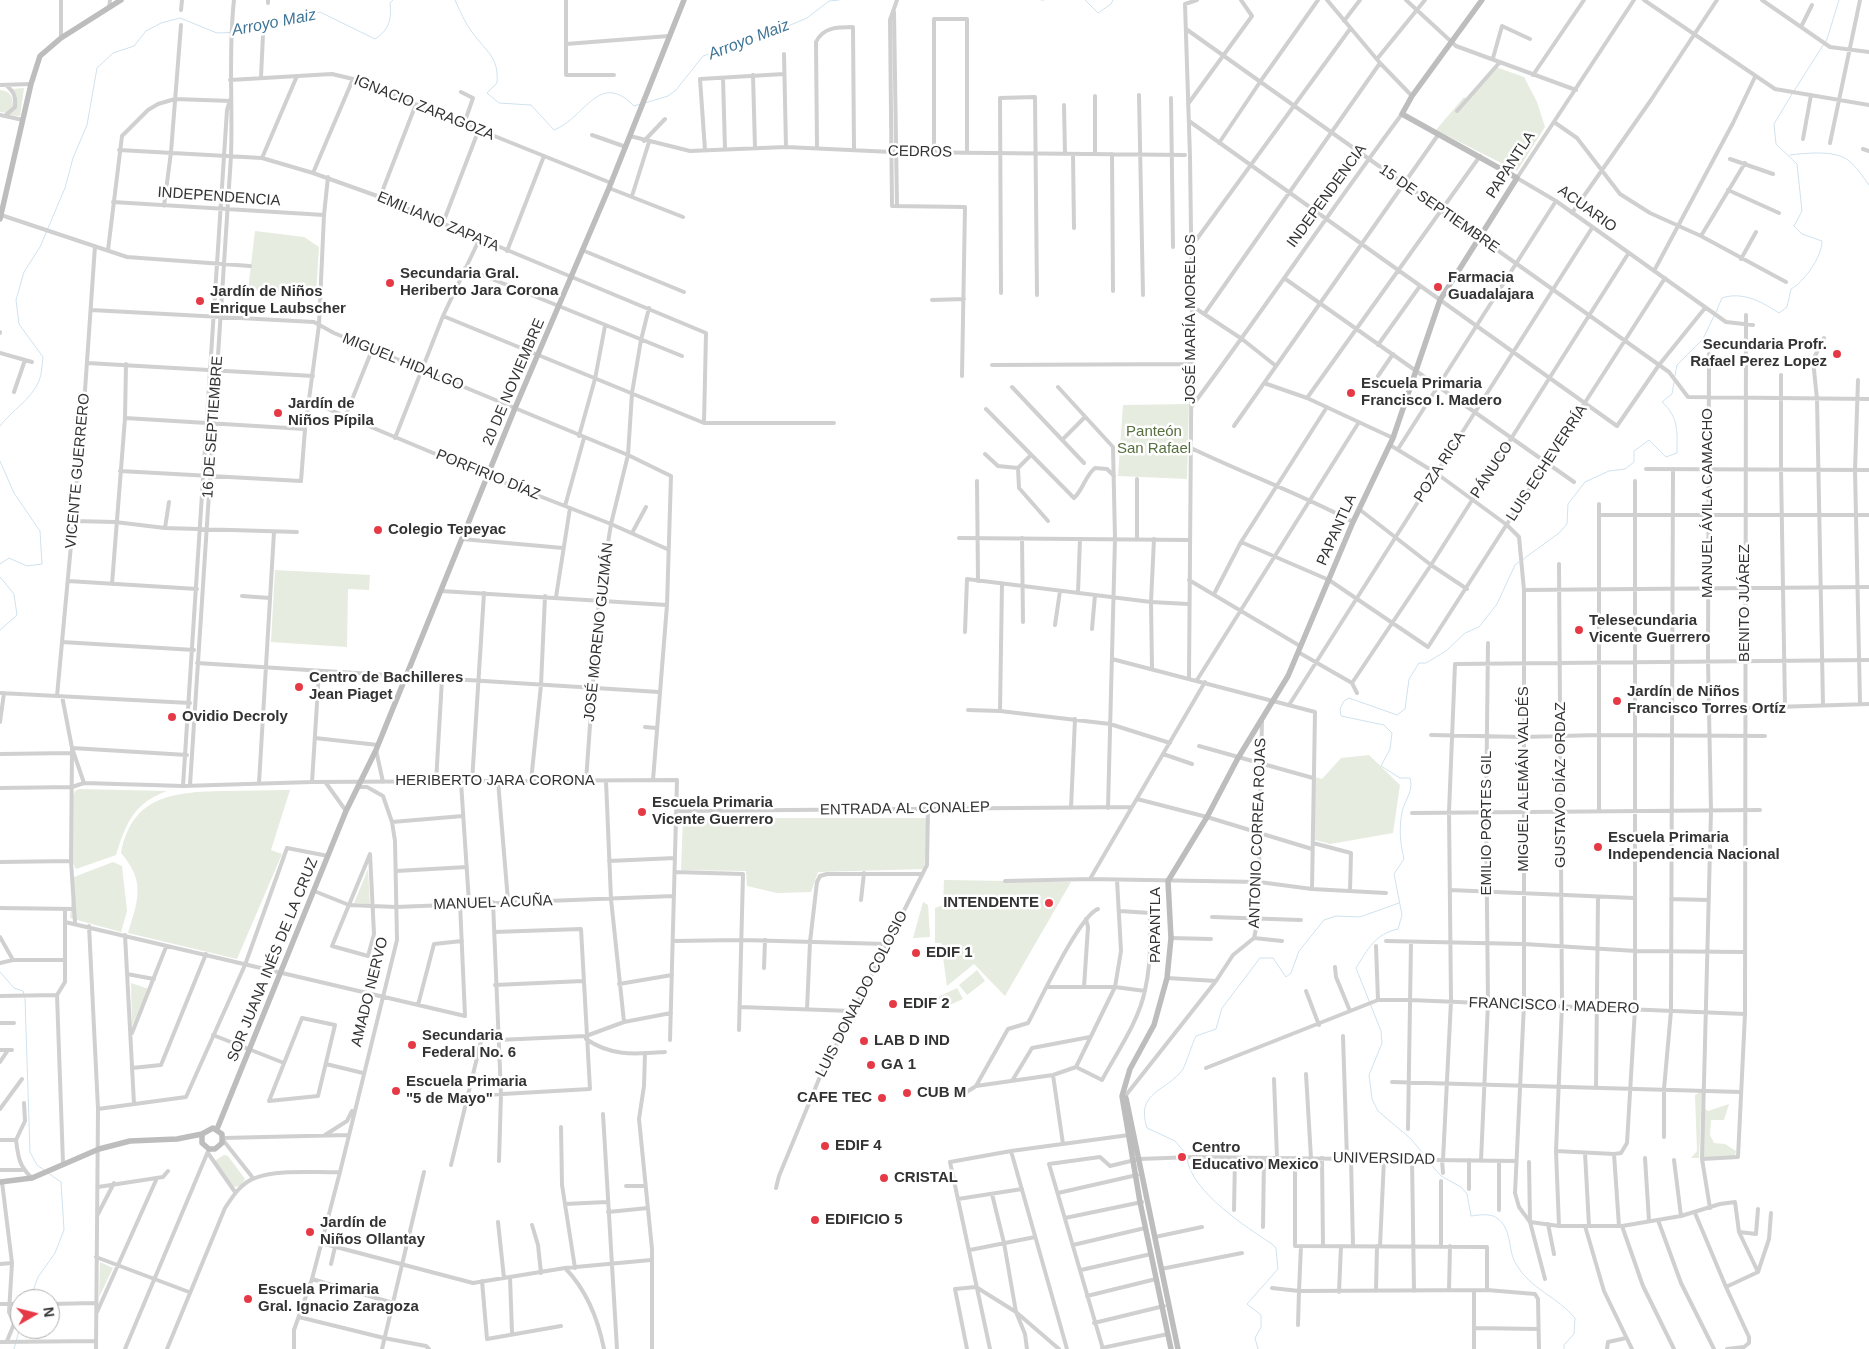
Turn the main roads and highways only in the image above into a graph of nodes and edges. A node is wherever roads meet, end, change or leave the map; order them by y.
1 (121, 0) edge
2 (684, 0) edge
3 (1482, 0) edge
4 (1402, 114) joint
5 (1518, 178) joint
6 (1, 217) edge
7 (359, 785) joint
8 (217, 1129) junction
9 (202, 1134) junction
10 (1, 1182) edge
11 (1144, 1201) junction
12 (1171, 1349) edge
13 (1178, 1349) edge

1 - 6 main road
2 - 7 main road, 20 DE NOVIEMBRE
3 - 4 main road, INDEPENDENCIA
4 - 5 main road, ACUARIO
5 - 11 main road, PAPANTLA
7 - 8 main road, SOR JUANA INÉS DE LA CRUZ
8 - 9 main road
8 - 9 main road
9 - 10 main road
11 - 12 main road, PAPANTLA
11 - 13 main road, PAPANTLA

